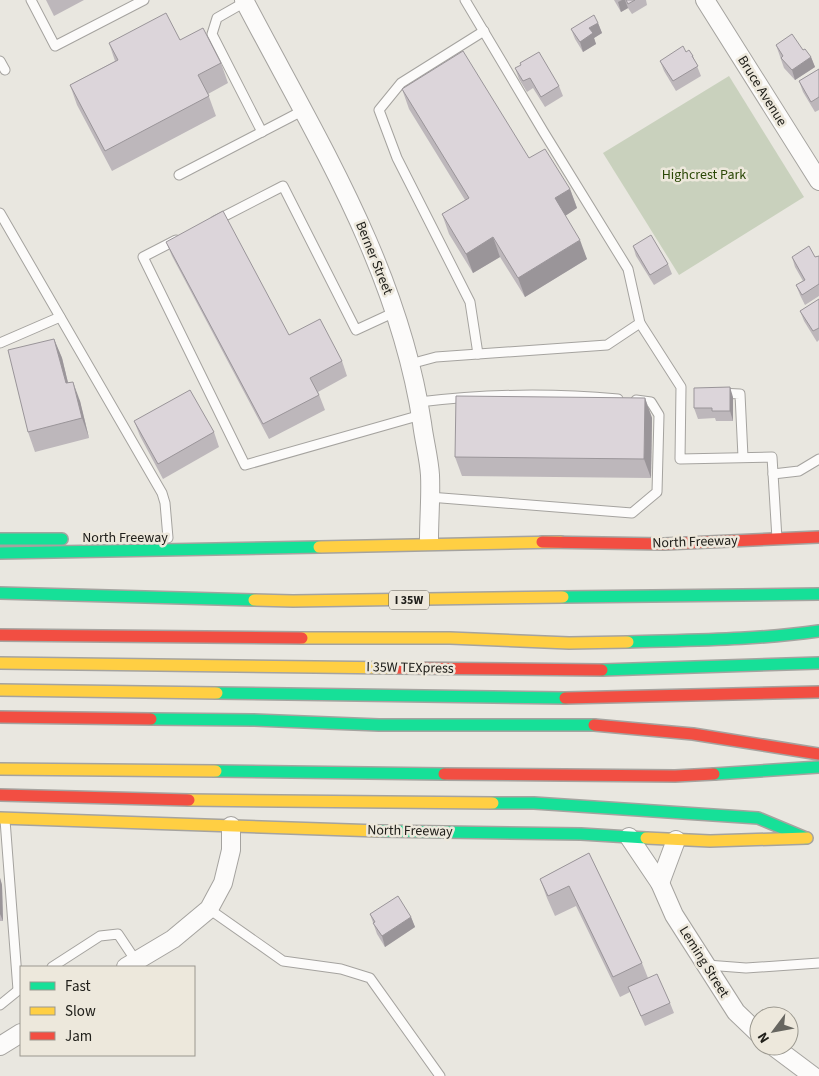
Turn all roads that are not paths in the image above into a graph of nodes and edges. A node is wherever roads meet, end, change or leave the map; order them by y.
1 (31, 0) edge
2 (144, 0) edge
3 (465, 0) edge
4 (705, 0) edge
5 (246, 1) edge
6 (484, 31) junction
7 (0, 61) edge
8 (5, 70) dead end
9 (304, 110) junction
10 (262, 132) junction
11 (179, 175) dead end
12 (819, 182) edge
13 (0, 213) edge
14 (204, 226) edge
15 (187, 235) edge
16 (395, 312) junction
17 (60, 317) junction
18 (640, 323) junction
19 (0, 343) edge
20 (478, 354) junction
21 (410, 364) junction
22 (681, 392) junction
23 (691, 392) dead end
24 (711, 393) edge
25 (420, 408) junction
26 (743, 458) junction
27 (819, 459) edge
28 (774, 474) junction
29 (429, 497) junction
30 (819, 537) edge
31 (163, 538) joint
32 (0, 539) edge
33 (69, 539) dead end
34 (429, 539) junction
35 (777, 539) junction
36 (561, 542) junction
37 (0, 553) edge
38 (0, 593) edge
39 (819, 594) edge
40 (819, 631) edge
41 (0, 635) edge
42 (0, 663) edge
43 (819, 663) edge
44 (0, 690) edge
45 (819, 692) edge
46 (0, 717) edge
47 (819, 754) edge
48 (819, 767) edge
49 (0, 769) edge
50 (0, 795) edge
51 (3, 818) edge
52 (231, 826) junction
53 (629, 837) junction
54 (806, 838) junction
55 (819, 838) edge
56 (676, 840) junction
57 (660, 883) junction
58 (209, 909) junction
59 (819, 963) edge
60 (131, 964) edge
61 (706, 965) junction
62 (54, 966) edge
63 (20, 989) edge
64 (0, 1005) edge
65 (749, 1024) edge
66 (20, 1034) edge
67 (0, 1046) edge
68 (785, 1056) edge
69 (440, 1076) edge
70 (812, 1076) edge

1 - 2 lane
3 - 6 lane
4 - 12 street, Bruce Avenue
5 - 9 street, Berner Street
5 - 10 lane
6 - 18 lane
6 - 20 lane
7 - 8 lane
9 - 10 lane
9 - 16 street, Berner Street
10 - 11 lane
13 - 17 lane
14 - 16 lane
15 - 25 lane
16 - 21 street, Berner Street
17 - 19 lane
17 - 31 lane
18 - 20 lane
18 - 22 lane
20 - 21 lane
21 - 25 street, Berner Street
22 - 23 lane
22 - 26 lane
24 - 26 lane
25 - 29 street, Berner Street
25 - 29 lane
26 - 28 lane
27 - 28 lane
28 - 35 lane
29 - 34 street, Berner Street
30 - 35 main road, North Freeway
31 - 34 main road, North Freeway
32 - 33 main road, North Freeway
34 - 36 main road, North Freeway
35 - 36 main road, North Freeway
36 - 37 main road
38 - 39 main road, I 35W
40 - 41 main road
42 - 43 main road, I 35W TEXpress
44 - 45 main road, I 35W TEXpress
46 - 47 main road
48 - 49 main road
50 - 54 main road
51 - 52 main road, North Freeway
51 - 63 lane
52 - 53 main road, North Freeway
52 - 58 street
53 - 56 main road, North Freeway
53 - 57 street, Leming Street
54 - 55 main road, North Freeway
54 - 56 main road, North Freeway
56 - 57 street
57 - 61 street, Leming Street
58 - 60 street
58 - 69 lane
59 - 61 lane
60 - 62 lane
61 - 65 street, Leming Street
63 - 64 lane
66 - 67 street
68 - 70 street

